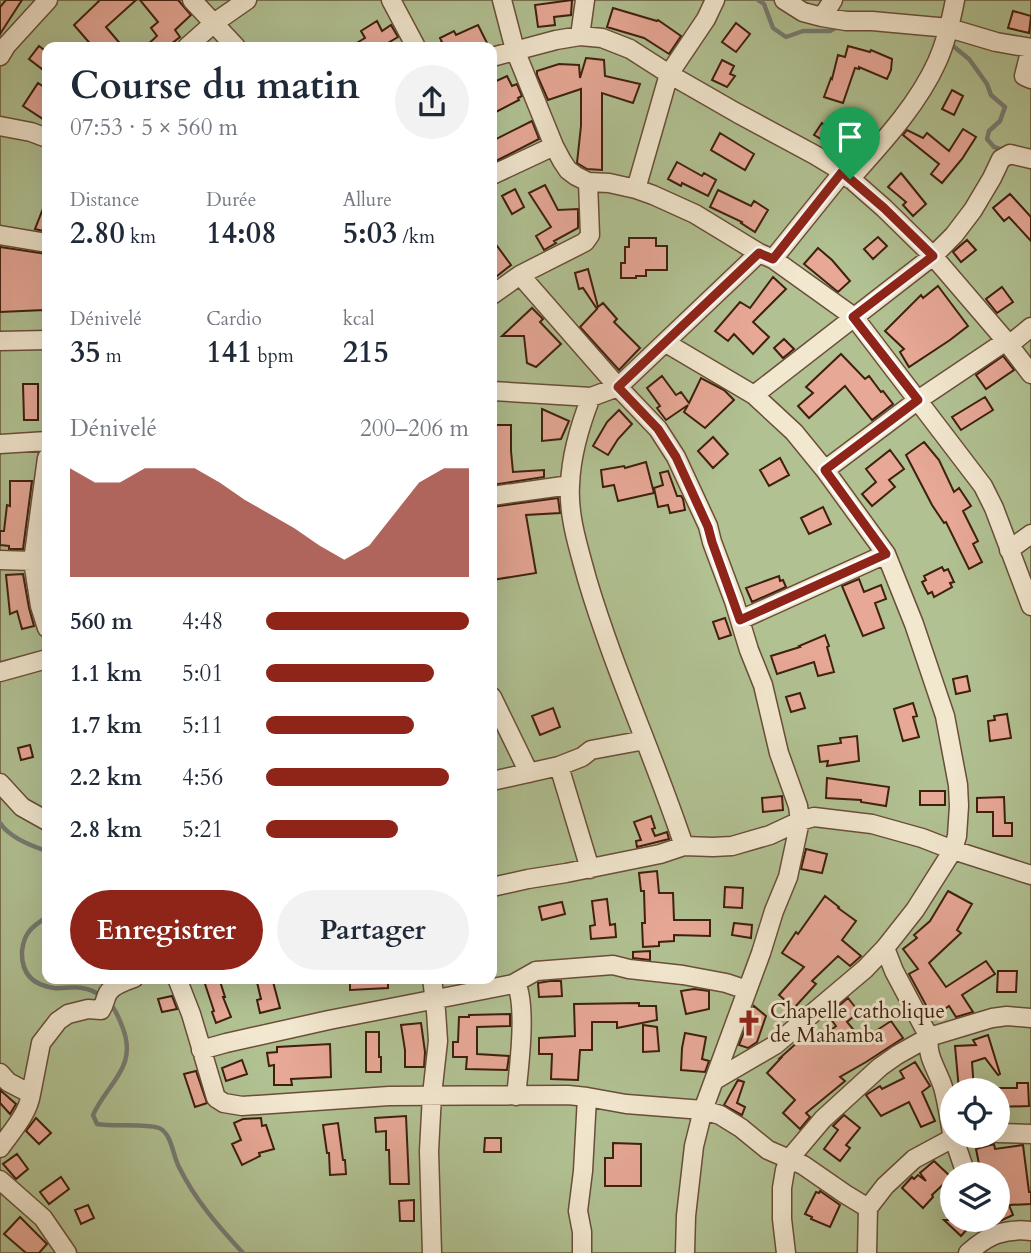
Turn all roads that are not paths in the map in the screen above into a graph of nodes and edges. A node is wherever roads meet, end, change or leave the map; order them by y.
1 (48, 0) edge
2 (192, 0) edge
3 (247, 0) edge
4 (391, 0) edge
5 (502, 0) edge
6 (585, 0) edge
7 (715, 0) edge
8 (784, 0) edge
9 (833, 0) edge
10 (955, 0) edge
11 (822, 17) junction
12 (214, 23) junction
13 (949, 28) junction
14 (580, 36) junction
15 (193, 42) edge
16 (231, 42) edge
17 (413, 42) edge
18 (1031, 47) edge
19 (515, 50) junction
20 (497, 55) edge
21 (0, 56) edge
22 (669, 74) junction
23 (1031, 79) edge
24 (0, 126) edge
25 (42, 136) edge
26 (554, 146) junction
27 (1031, 159) edge
28 (497, 172) edge
29 (846, 176) junction
30 (587, 182) junction
31 (636, 188) junction
32 (0, 235) edge
33 (42, 242) edge
34 (766, 256) junction
35 (933, 256) junction
36 (520, 275) junction
37 (497, 291) edge
38 (853, 317) junction
39 (1031, 327) edge
40 (42, 340) edge
41 (0, 341) edge
42 (666, 343) junction
43 (1008, 343) junction
44 (1031, 374) edge
45 (618, 387) junction
46 (497, 391) edge
47 (754, 395) junction
48 (591, 397) junction
49 (918, 400) junction
50 (42, 442) edge
51 (0, 444) edge
52 (825, 470) junction
53 (569, 485) junction
54 (497, 495) edge
55 (1031, 534) edge
56 (41, 540) edge
57 (1009, 550) junction
58 (886, 554) junction
59 (0, 560) edge
60 (33, 561) junction
61 (1031, 606) edge
62 (42, 612) edge
63 (740, 620) junction
64 (42, 660) edge
65 (0, 672) edge
66 (497, 707) edge
67 (645, 740) junction
68 (559, 766) junction
69 (529, 773) junction
70 (497, 780) edge
71 (0, 783) edge
72 (42, 818) edge
73 (800, 821) junction
74 (684, 846) junction
75 (953, 850) junction
76 (590, 869) junction
77 (1031, 875) edge
78 (497, 886) edge
79 (885, 948) junction
80 (516, 983) junction
81 (121, 984) edge
82 (179, 984) edge
83 (433, 984) edge
84 (747, 990) junction
85 (435, 998) junction
86 (1031, 1018) edge
87 (929, 1037) junction
88 (201, 1050) junction
89 (0, 1073) edge
90 (715, 1080) junction
91 (940, 1081) edge
92 (31, 1094) junction
93 (432, 1095) junction
94 (516, 1096) junction
95 (587, 1097) junction
96 (703, 1110) junction
97 (1010, 1133) edge
98 (1031, 1134) edge
99 (940, 1145) edge
100 (0, 1148) edge
101 (790, 1158) junction
102 (0, 1180) edge
103 (868, 1208) junction
104 (1010, 1229) edge
105 (1031, 1231) edge
106 (987, 1232) edge
107 (67, 1253) edge
108 (432, 1253) edge
109 (582, 1253) edge
110 (685, 1253) edge
111 (786, 1253) edge
112 (867, 1253) edge
113 (968, 1253) edge

1 - 21 street
2 - 12 street
3 - 12 street
4 - 17 street
5 - 19 street
6 - 14 street
7 - 22 street
8 - 11 street
9 - 11 street
10 - 13 street
11 - 13 street
12 - 15 street
12 - 16 street
13 - 18 street
13 - 29 street
14 - 19 street
14 - 22 street
18 - 23 street
19 - 20 street
19 - 26 street
22 - 29 street
22 - 31 street
24 - 25 street
26 - 28 street
26 - 30 street
27 - 35 street
29 - 34 street
29 - 35 street
30 - 31 street
30 - 36 street
31 - 34 street
32 - 33 street
34 - 38 street
34 - 42 street
35 - 38 street
35 - 43 street
36 - 37 street
36 - 45 street
38 - 47 street
38 - 49 street
39 - 43 street
40 - 41 street
42 - 45 street
42 - 47 street
43 - 44 street
43 - 49 street
45 - 48 street
45 - 63 street
46 - 48 street
47 - 52 street
48 - 53 street
49 - 52 street
49 - 57 street
50 - 51 street
52 - 58 street
53 - 54 street
53 - 67 street
55 - 57 street
56 - 60 street
57 - 61 street
58 - 63 street
58 - 75 street
59 - 60 street
60 - 62 street
63 - 73 street
64 - 65 street
66 - 69 street
67 - 68 street
67 - 74 street
68 - 69 street
68 - 76 street
69 - 70 street
71 - 72 street
73 - 74 street
73 - 75 street
73 - 84 street
74 - 76 street
75 - 77 street
75 - 79 street
76 - 78 street
79 - 87 street
79 - 90 street
80 - 84 street
80 - 85 street
80 - 94 street
81 - 92 street
82 - 88 street
83 - 85 street
84 - 90 street
85 - 88 street
85 - 93 street
86 - 87 street
87 - 91 street
87 - 101 street
88 - 93 street
89 - 92 street
90 - 96 street
92 - 100 street
93 - 94 street
93 - 108 street
94 - 95 street
95 - 96 street
95 - 109 street
96 - 101 street
96 - 110 street
97 - 98 street
99 - 103 street
101 - 103 street
101 - 111 street
102 - 107 street
103 - 112 street
104 - 105 street
106 - 113 street

